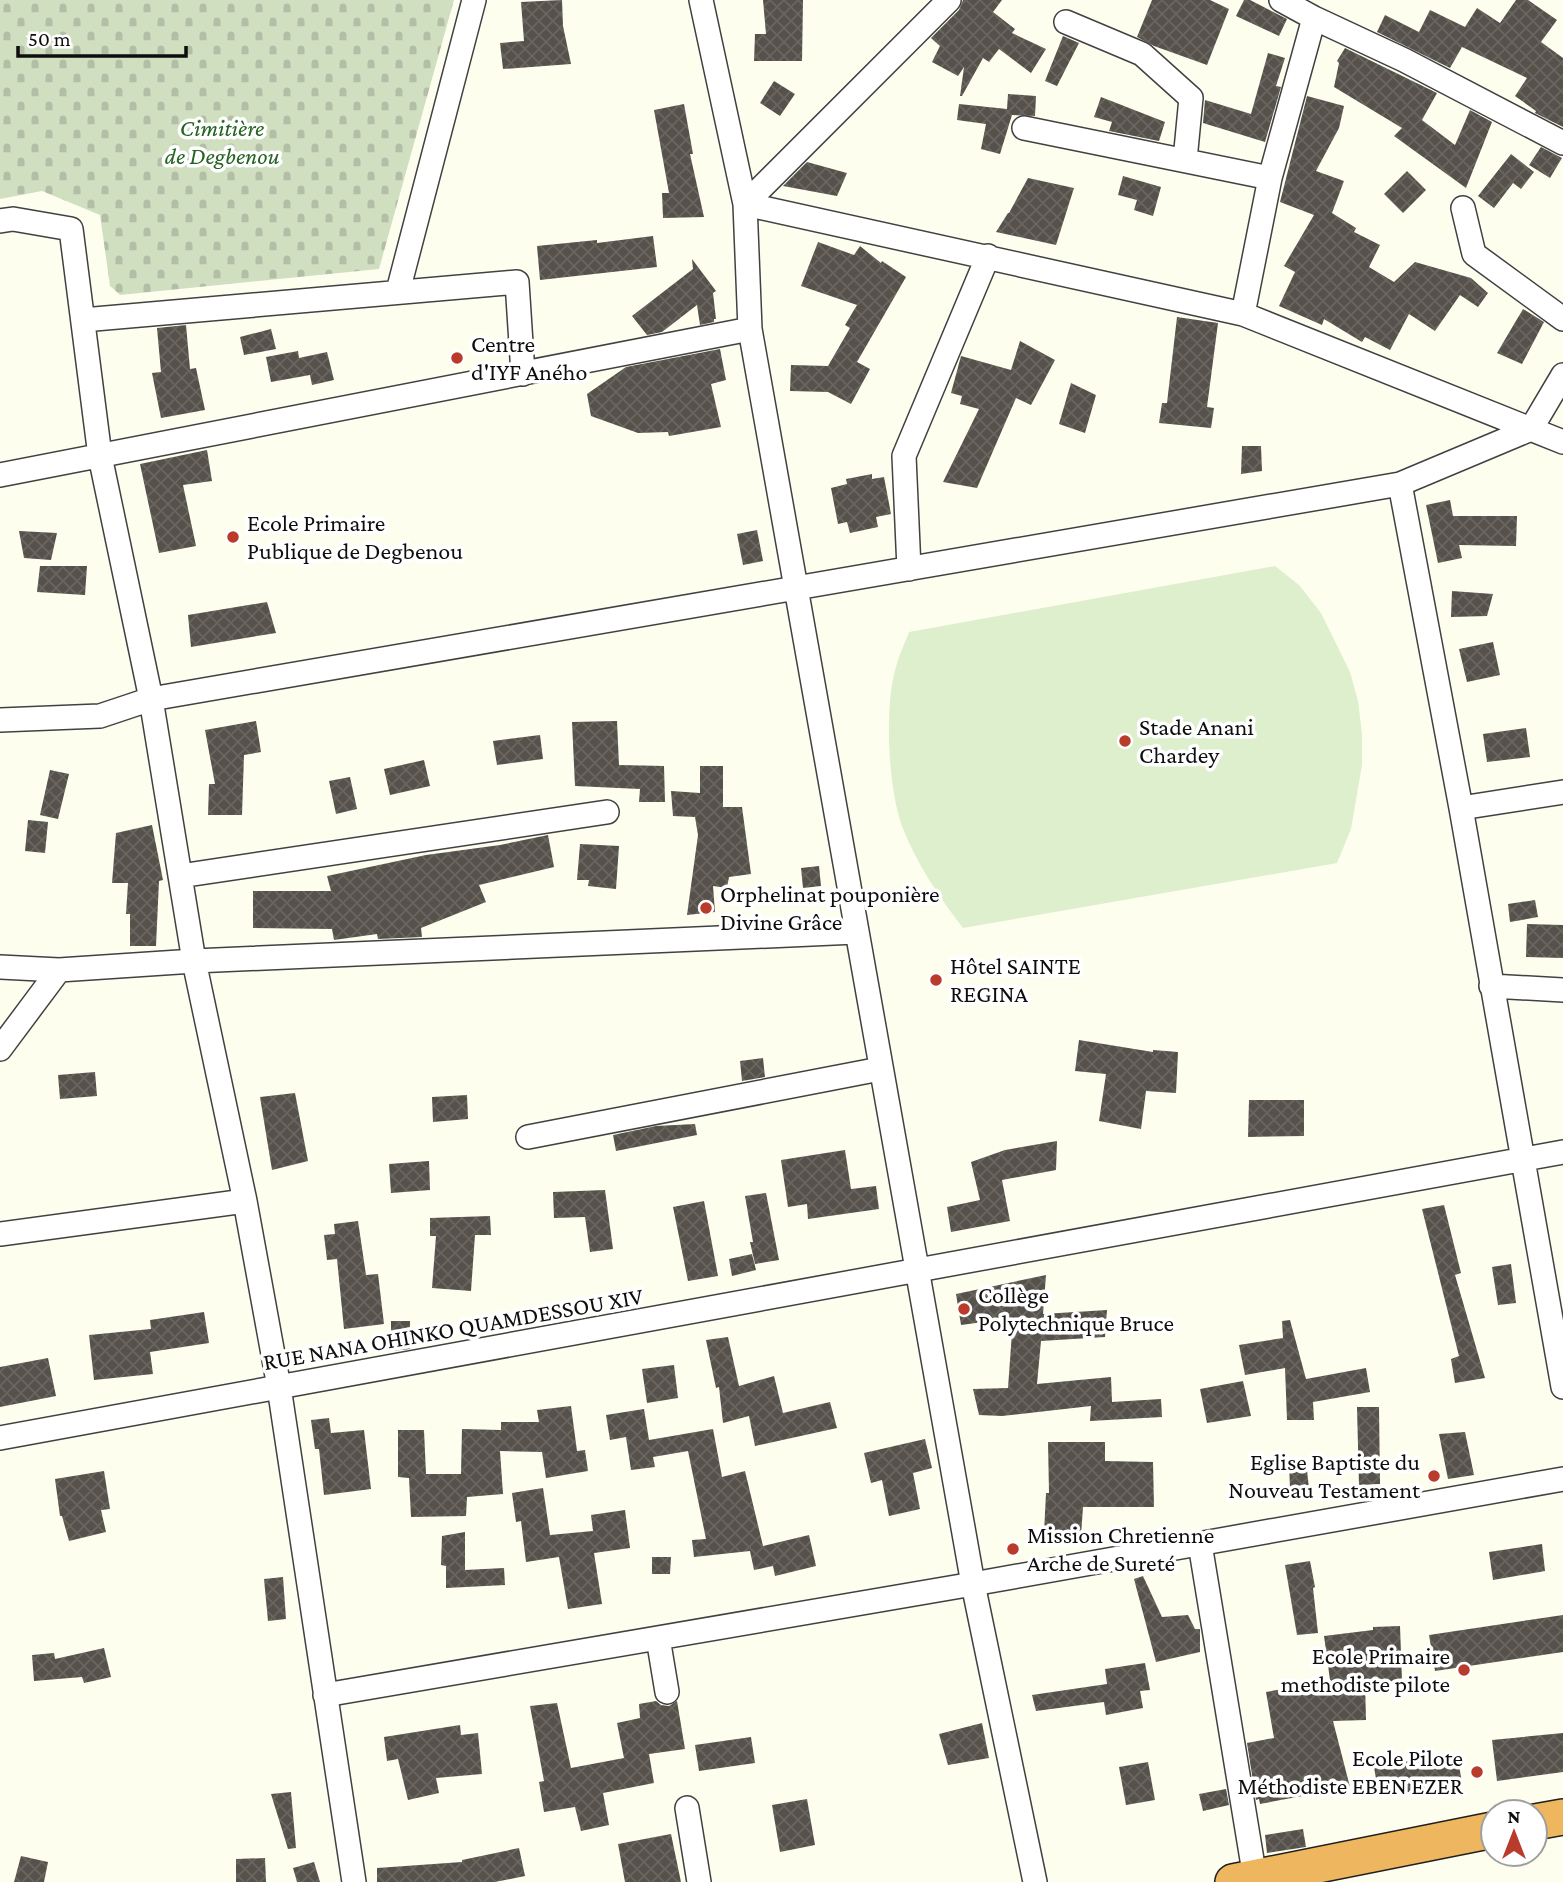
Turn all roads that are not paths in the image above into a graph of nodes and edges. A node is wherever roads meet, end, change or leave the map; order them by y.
1 (474, 0) edge
2 (701, 0) edge
3 (949, 0) edge
4 (1281, 0) edge
5 (1314, 18) junction
6 (1066, 22) dead end
7 (1024, 128) dead end
8 (1563, 143) edge
9 (1185, 160) junction
10 (1270, 178) junction
11 (745, 204) junction
12 (1463, 208) dead end
13 (0, 221) edge
14 (988, 257) junction
15 (398, 291) junction
16 (1243, 314) junction
17 (1563, 319) edge
18 (83, 320) junction
19 (750, 329) junction
20 (523, 374) junction
21 (1563, 375) edge
22 (1531, 429) junction
23 (1563, 442) edge
24 (100, 456) junction
25 (0, 475) edge
26 (1400, 484) junction
27 (909, 569) junction
28 (797, 588) junction
29 (152, 699) junction
30 (0, 720) edge
31 (1563, 792) edge
32 (1461, 808) junction
33 (607, 812) dead end
34 (180, 876) junction
35 (856, 932) junction
36 (194, 961) junction
37 (0, 967) edge
38 (59, 970) junction
39 (1492, 986) junction
40 (1563, 990) edge
41 (0, 1049) edge
42 (880, 1069) junction
43 (528, 1137) dead end
44 (1563, 1152) edge
45 (1523, 1159) junction
46 (245, 1201) junction
47 (0, 1234) edge
48 (916, 1272) junction
49 (279, 1387) junction
50 (1563, 1387) edge
51 (0, 1438) edge
52 (1563, 1479) edge
53 (1199, 1544) junction
54 (973, 1584) junction
55 (658, 1638) junction
56 (667, 1692) dead end
57 (325, 1695) junction
58 (687, 1808) dead end
59 (1479, 1833) edge
60 (1244, 1880) edge
61 (354, 1882) edge
62 (699, 1882) edge
63 (1035, 1882) edge

1 - 15 street
2 - 11 street
3 - 11 street
4 - 5 street
5 - 8 street
5 - 10 street
6 - 9 street
7 - 9 street
9 - 10 street
10 - 16 street
11 - 14 street
11 - 19 street
12 - 17 street
13 - 18 street
14 - 16 street
14 - 27 street
15 - 18 street
15 - 20 street
16 - 22 street
18 - 24 street
19 - 20 street
19 - 28 street
20 - 24 street
21 - 22 street
22 - 23 street
22 - 26 street
24 - 25 street
24 - 29 street
26 - 27 street
26 - 32 street
27 - 28 street
28 - 29 street
28 - 35 street
29 - 30 street
29 - 34 street
31 - 32 street
32 - 39 street
33 - 34 street
34 - 36 street
35 - 36 street
35 - 42 street
36 - 38 street
36 - 46 street
37 - 38 street
38 - 41 street
39 - 40 street
39 - 45 street
42 - 43 street
42 - 48 street
44 - 45 street, RUE NANA OHINKO QUAMDESSOU XIV
45 - 48 street, RUE NANA OHINKO QUAMDESSOU XIV
45 - 50 street
46 - 47 street
46 - 49 street
48 - 49 street, RUE NANA OHINKO QUAMDESSOU XIV
48 - 54 street
49 - 51 street, RUE NANA OHINKO QUAMDESSOU XIV
49 - 57 street
52 - 53 street
53 - 54 street
53 - 60 street
54 - 55 street
54 - 63 street
55 - 56 street
55 - 57 street
57 - 61 street
58 - 62 street
59 - 60 highway

